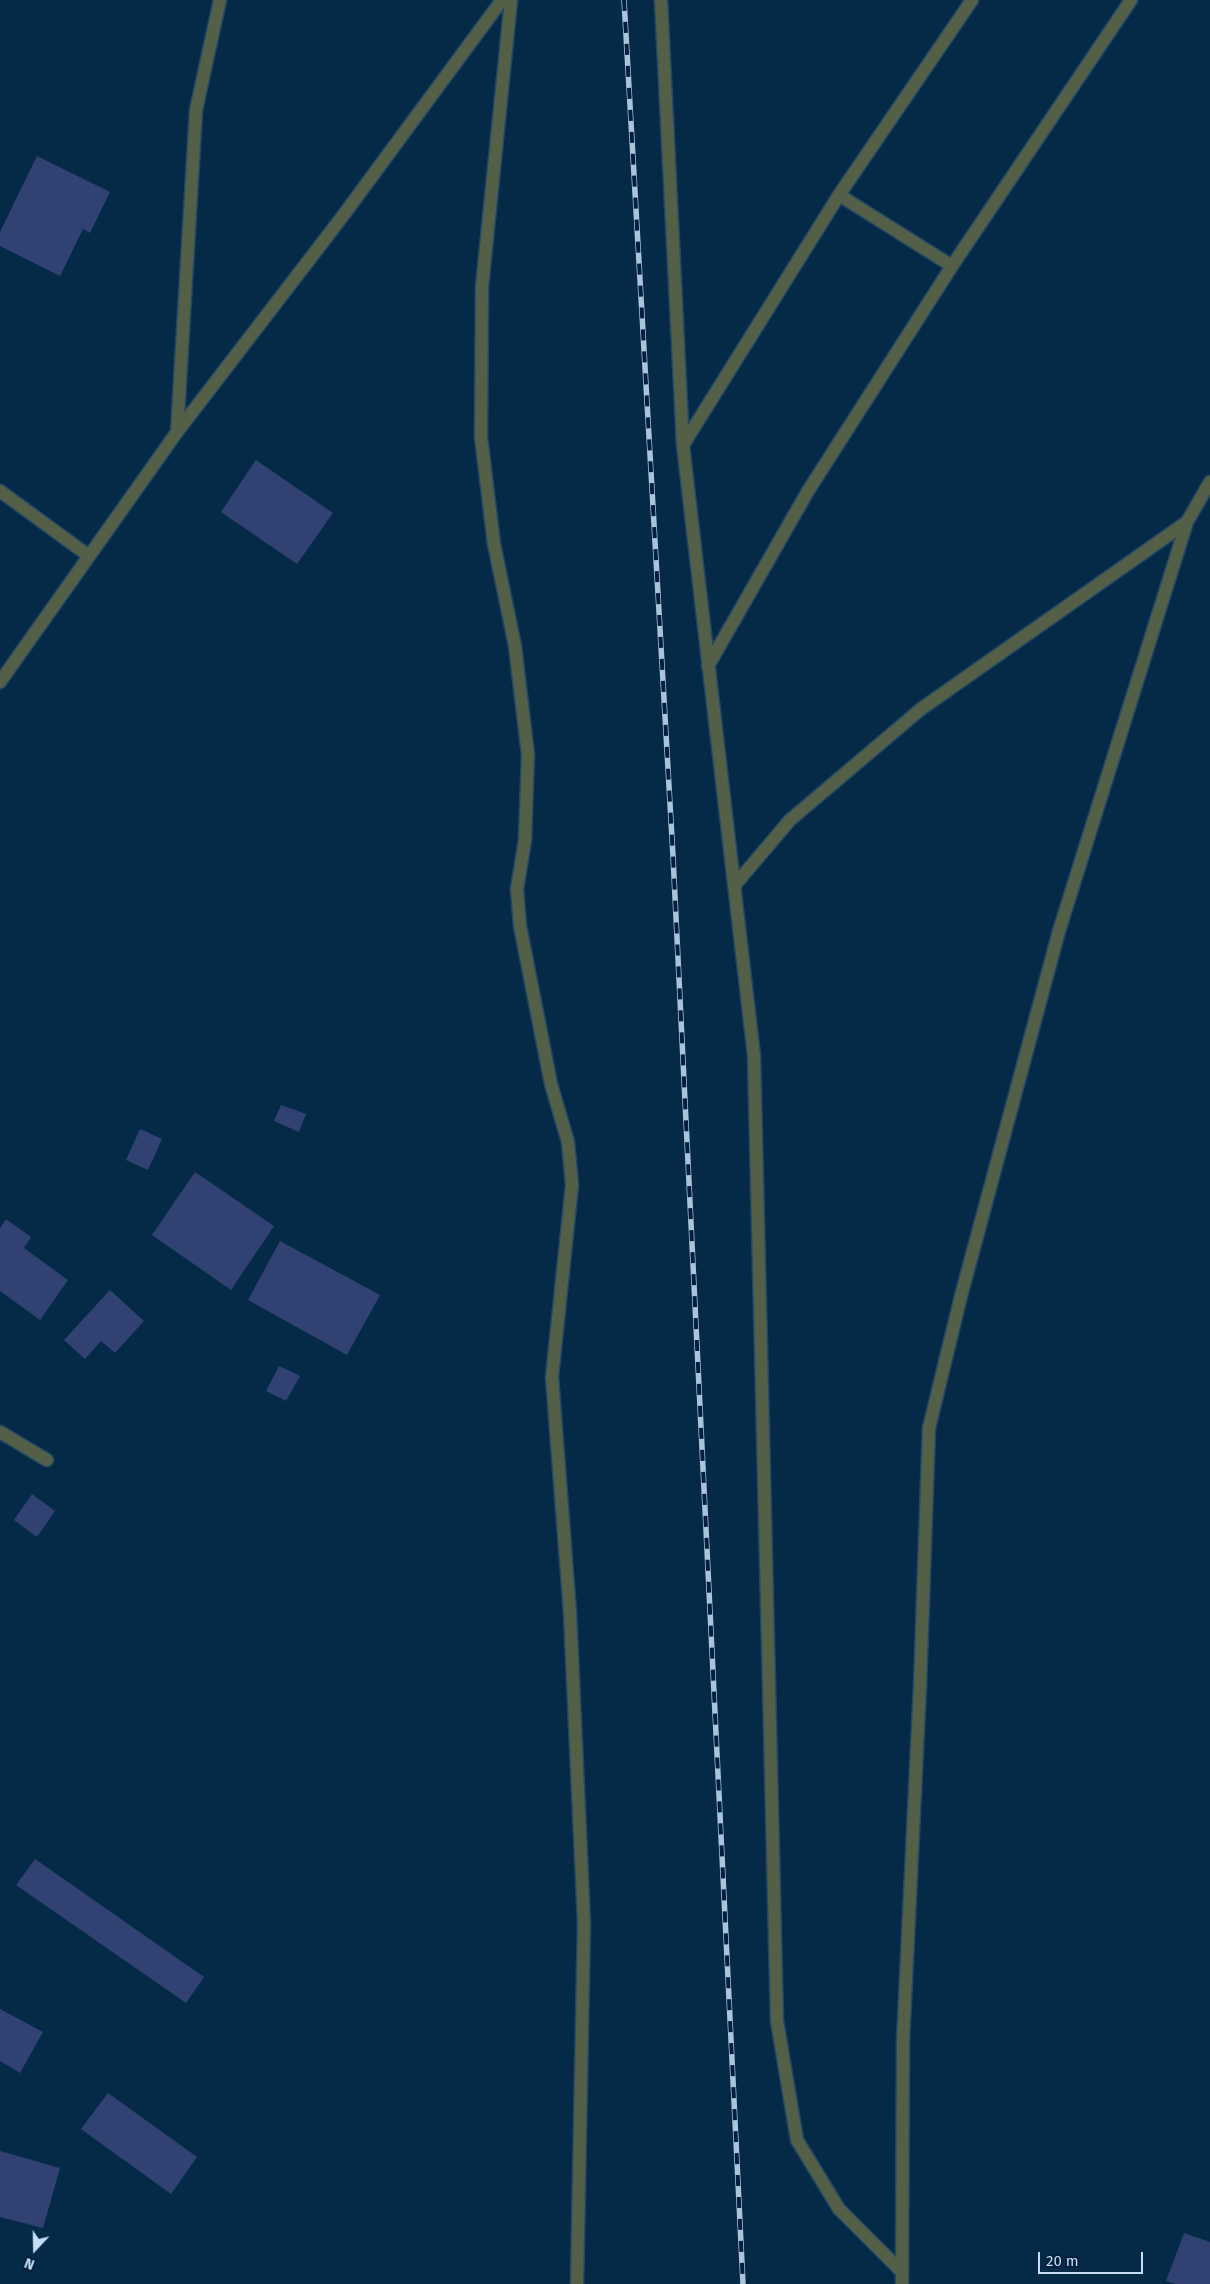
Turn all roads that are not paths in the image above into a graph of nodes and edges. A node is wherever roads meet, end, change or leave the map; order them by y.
1 (220, 0) edge
2 (502, 0) edge
3 (511, 0) edge
4 (662, 0) edge
5 (972, 0) edge
6 (1131, 0) edge
7 (840, 195) junction
8 (952, 266) junction
9 (177, 432) junction
10 (683, 446) junction
11 (1210, 482) edge
12 (0, 491) edge
13 (1187, 522) junction
14 (89, 556) junction
15 (708, 666) junction
16 (0, 682) edge
17 (734, 886) junction
18 (0, 1432) edge
19 (47, 1460) dead end
20 (902, 2278) edge
21 (577, 2284) edge

1 - 9 street
2 - 9 street
3 - 21 street
4 - 10 street
5 - 7 street
6 - 8 street
7 - 8 street
7 - 10 street
8 - 15 street
9 - 14 street
10 - 15 street
11 - 13 street
12 - 14 street
13 - 17 street
13 - 20 street
14 - 16 street
15 - 17 street
17 - 20 street
18 - 19 street

